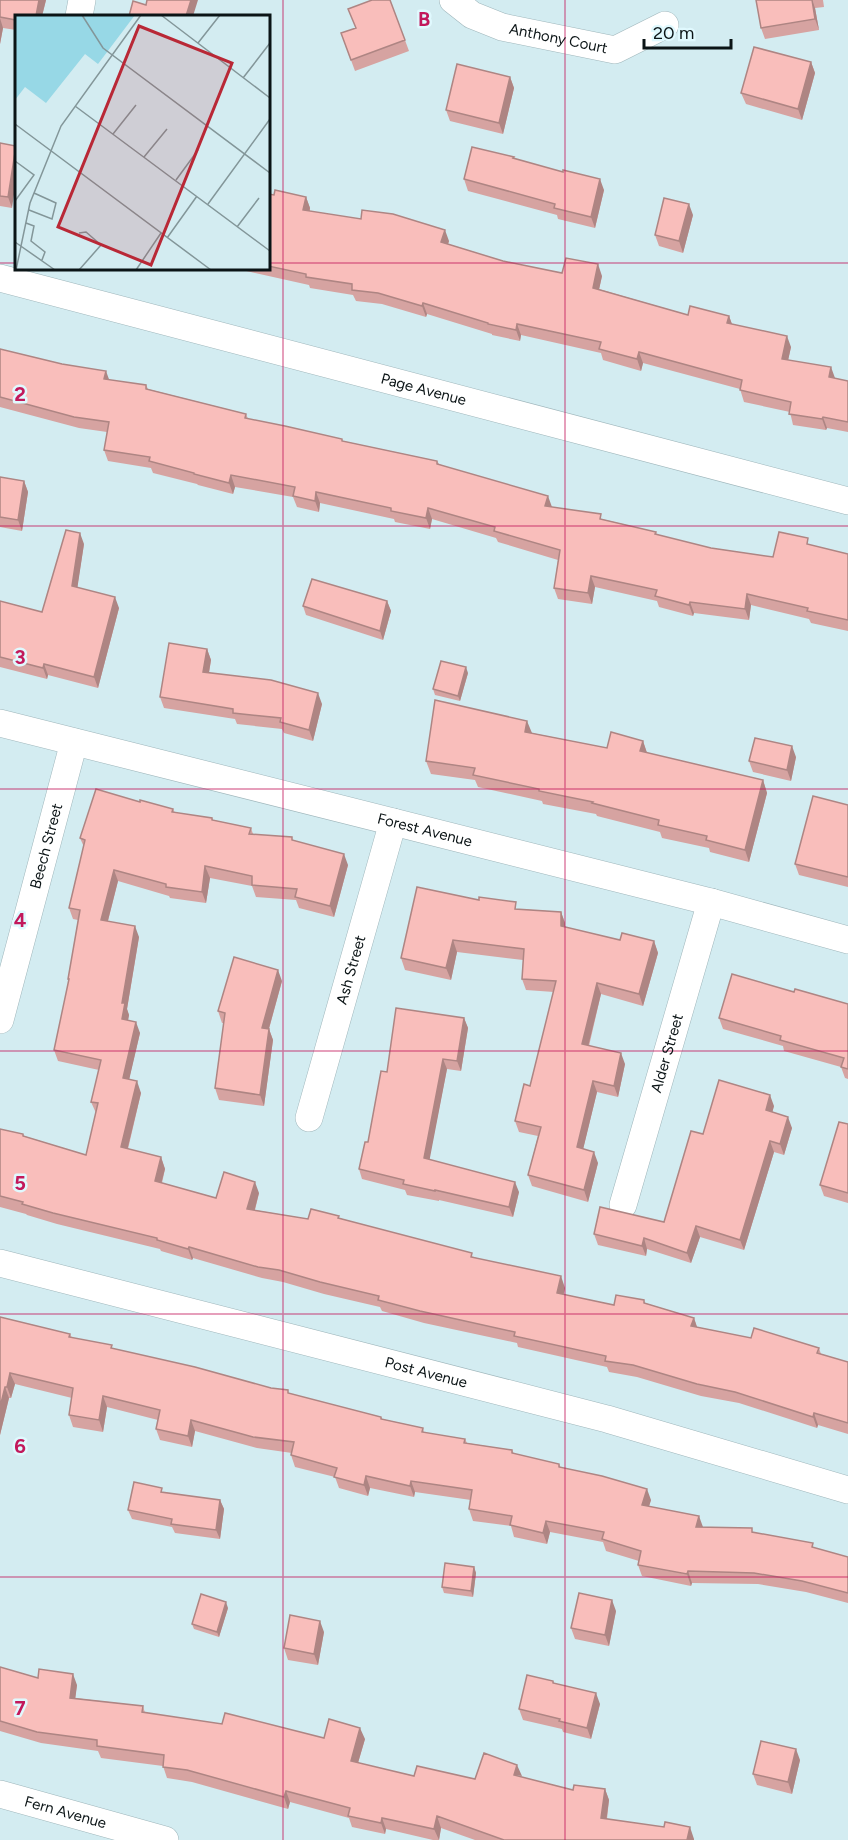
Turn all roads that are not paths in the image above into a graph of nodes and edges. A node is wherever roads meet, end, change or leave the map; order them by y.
1 (82, 0) edge
2 (453, 0) edge
3 (79, 15) edge
4 (665, 25) dead end
5 (13, 276) edge
6 (848, 501) edge
7 (0, 723) edge
8 (74, 742) junction
9 (393, 822) junction
10 (711, 902) junction
11 (848, 940) edge
12 (0, 1020) edge
13 (309, 1118) dead end
14 (623, 1205) dead end
15 (0, 1263) edge
16 (848, 1490) edge
17 (0, 1794) edge
18 (165, 1840) edge

1 - 3 street
2 - 4 street, Anthony Court
5 - 6 street, Page Avenue
7 - 8 street, Forest Avenue
8 - 9 street, Forest Avenue
8 - 12 street, Beech Street
9 - 10 street, Forest Avenue
9 - 13 street, Ash Street
10 - 11 street, Forest Avenue
10 - 14 street, Alder Street
15 - 16 street, Post Avenue
17 - 18 street, Fern Avenue

